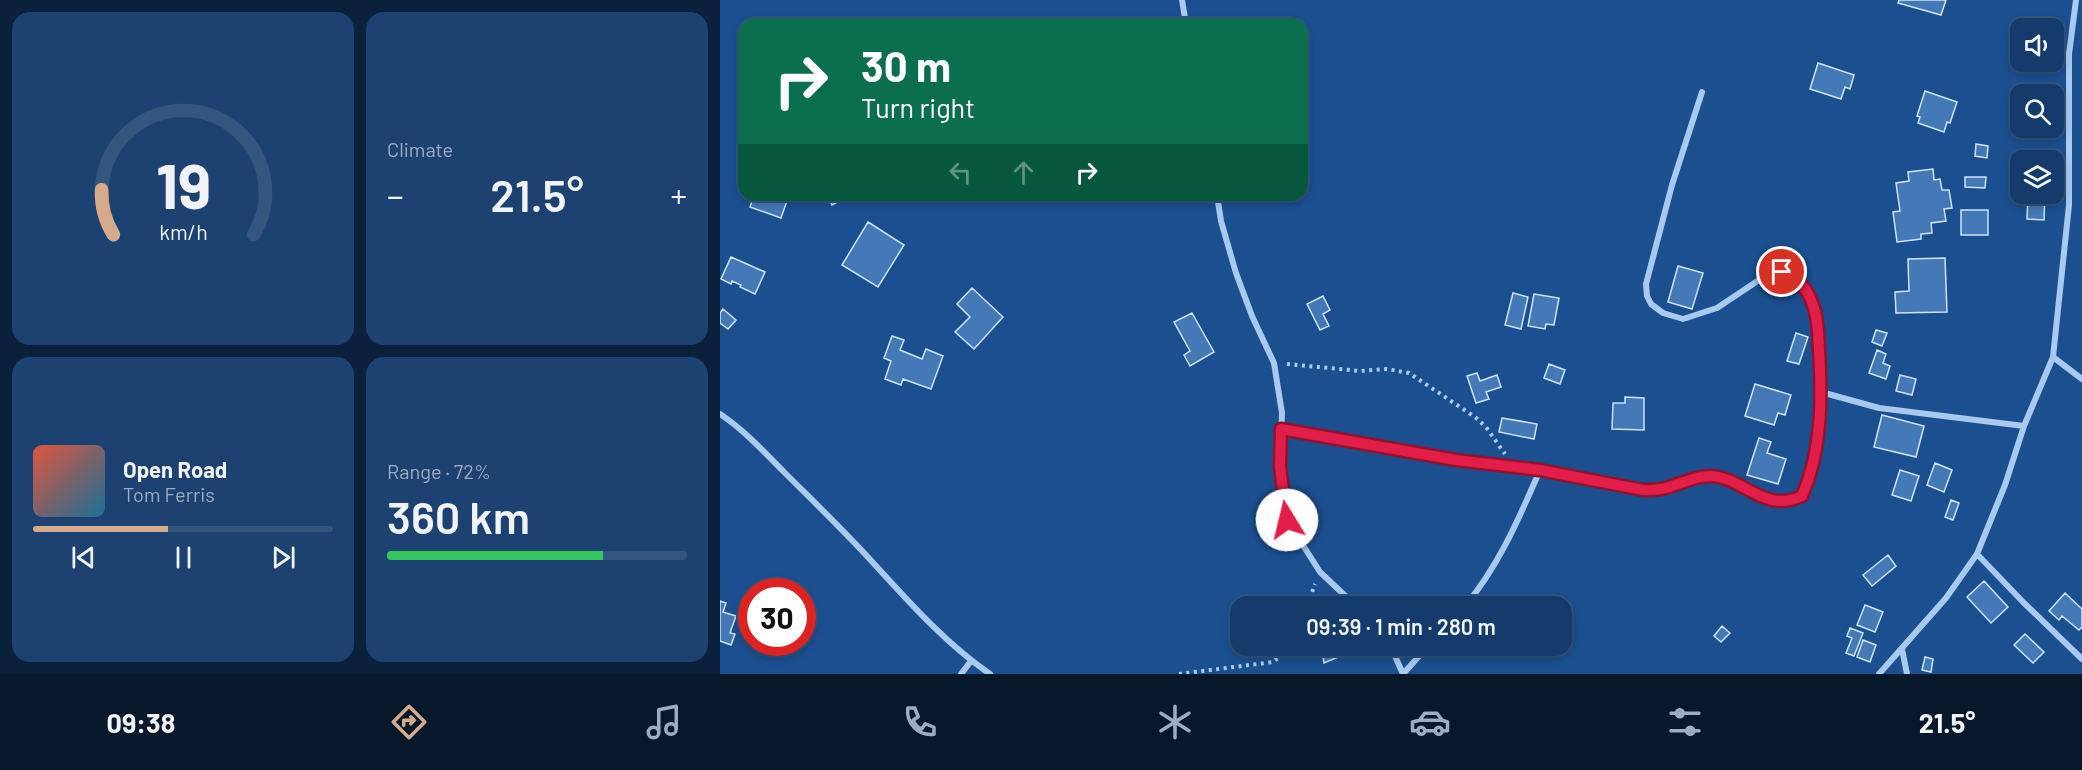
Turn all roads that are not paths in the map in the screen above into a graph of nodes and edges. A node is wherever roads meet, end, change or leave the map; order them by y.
1 (1182, 0) edge
2 (2076, 0) edge
3 (1185, 18) edge
4 (1702, 92) dead end
5 (1218, 201) edge
6 (2053, 357) junction
7 (2082, 379) edge
8 (1821, 392) junction
9 (720, 414) edge
10 (2024, 426) junction
11 (1281, 429) junction
12 (1540, 470) junction
13 (1977, 554) junction
14 (1345, 596) edge
15 (1473, 596) edge
16 (1902, 649) junction
17 (1395, 656) edge
18 (1419, 656) edge
19 (2082, 659) edge
20 (971, 661) junction
21 (961, 674) edge
22 (990, 674) edge
23 (1403, 674) edge
24 (1879, 674) edge
25 (1907, 674) edge

1 - 3 street
2 - 6 street
4 - 8 street
5 - 11 street
6 - 7 street
6 - 10 street
8 - 10 street
8 - 12 street
9 - 20 street
10 - 13 street
11 - 12 street
11 - 14 street
12 - 15 street
13 - 16 street
13 - 19 street
16 - 24 street
16 - 25 street
17 - 23 street
18 - 23 street
20 - 21 street
20 - 22 street

